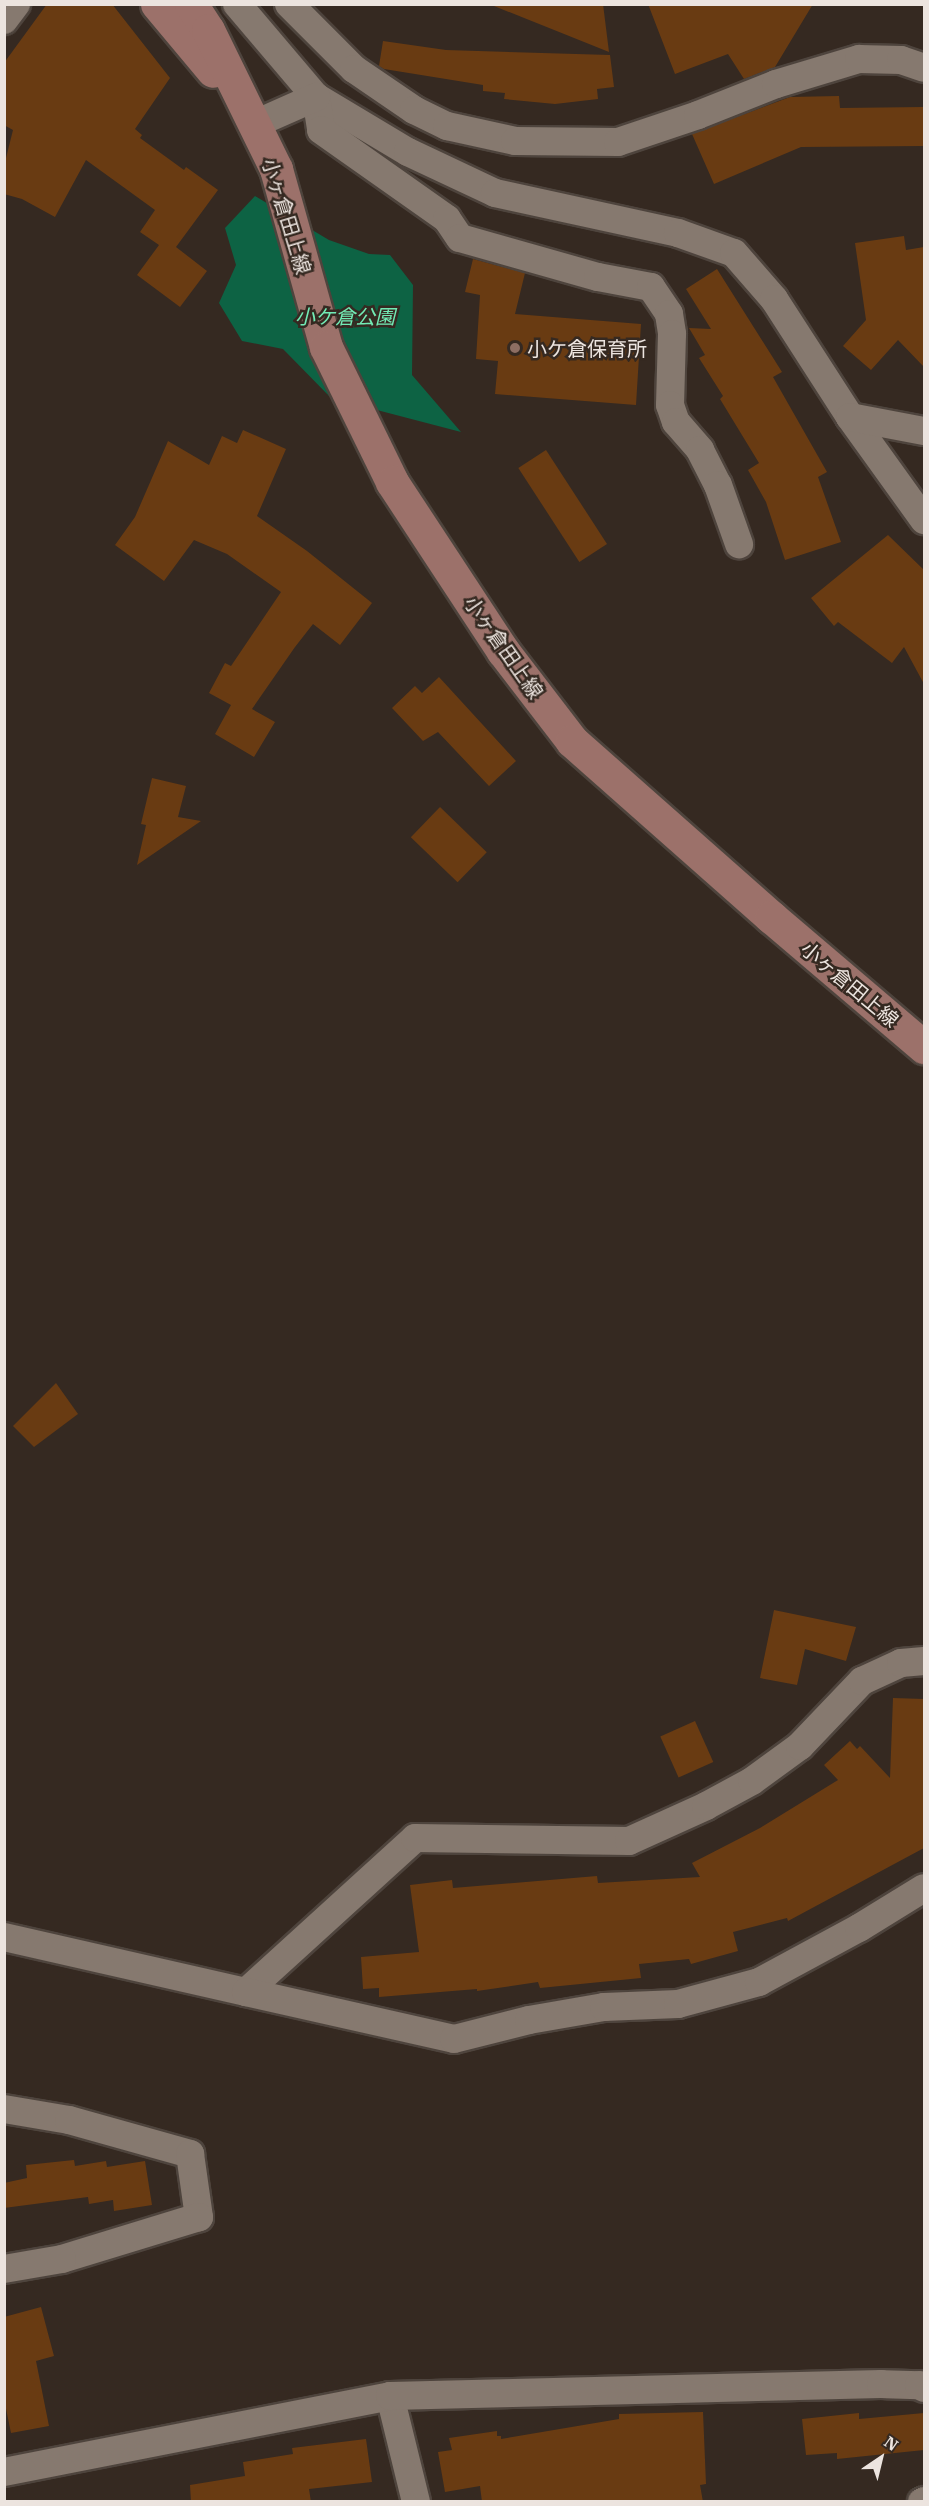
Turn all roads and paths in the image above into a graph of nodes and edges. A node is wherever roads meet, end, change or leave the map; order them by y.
1 (16, 4) edge
2 (157, 4) edge
3 (191, 4) edge
4 (237, 4) edge
5 (289, 4) edge
6 (4, 20) edge
7 (924, 68) edge
8 (316, 97) junction
9 (255, 124) junction
10 (850, 417) junction
11 (924, 431) edge
12 (924, 520) edge
13 (739, 544) dead end
14 (924, 1047) edge
15 (924, 1661) edge
16 (924, 1888) edge
17 (4, 1937) edge
18 (246, 1992) junction
19 (4, 2109) edge
20 (4, 2269) edge
21 (924, 2388) edge
22 (390, 2396) junction
23 (4, 2472) edge
24 (416, 2502) edge

1 - 6 street
2 - 9 main road, 小ヶ倉田上線
3 - 9 main road, 小ヶ倉田上線
4 - 8 street
5 - 7 street
8 - 9 street
8 - 10 street
8 - 13 street
9 - 14 main road, 小ヶ倉田上線
10 - 11 street
10 - 12 street
15 - 18 street
16 - 18 street
17 - 18 street
19 - 20 street
21 - 22 street
22 - 23 street
22 - 24 street

